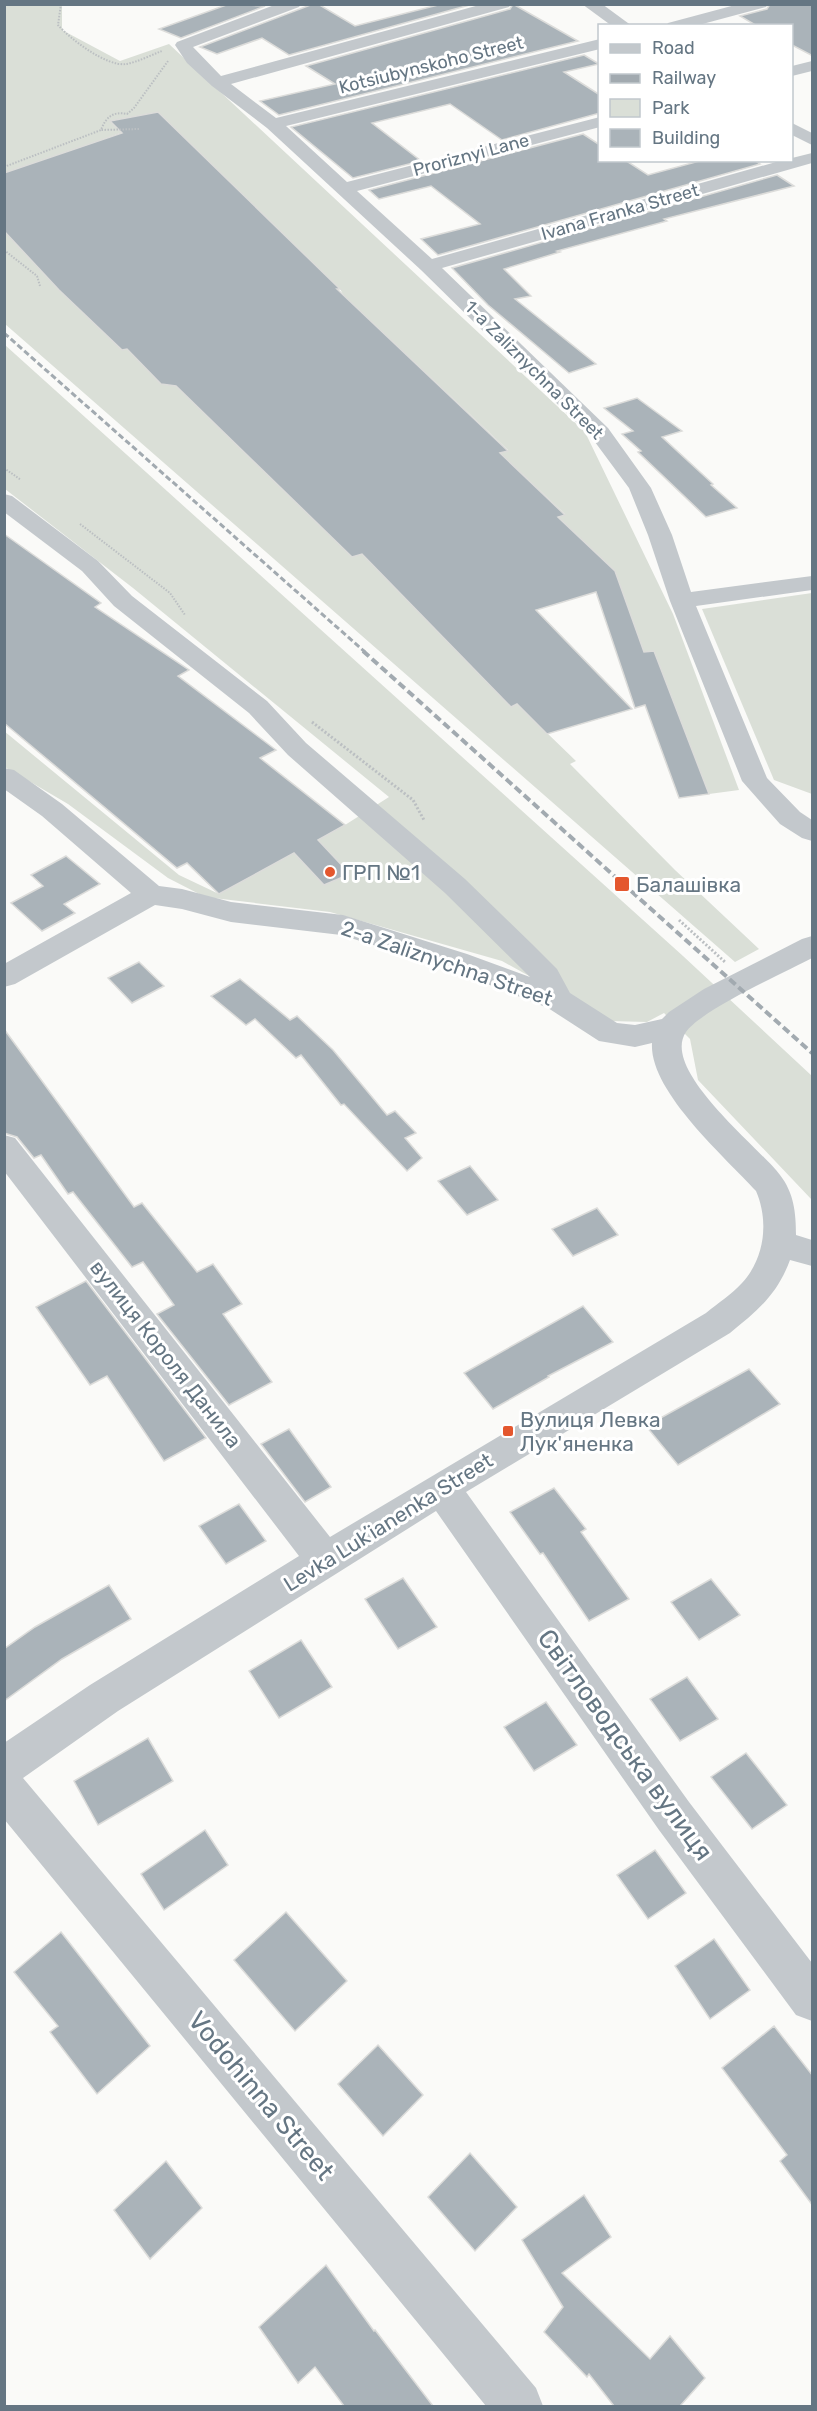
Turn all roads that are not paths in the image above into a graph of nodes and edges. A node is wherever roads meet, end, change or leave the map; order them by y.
1 (293, 4) edge
2 (503, 4) edge
3 (590, 4) edge
4 (759, 4) edge
5 (621, 24) edge
6 (682, 24) edge
7 (598, 44) edge
8 (813, 66) edge
9 (793, 71) edge
10 (218, 82) junction
11 (598, 123) edge
12 (273, 124) junction
13 (793, 129) edge
14 (813, 140) edge
15 (813, 158) edge
16 (342, 189) junction
17 (428, 266) junction
18 (4, 501) edge
19 (813, 583) edge
20 (681, 601) junction
21 (4, 776) edge
22 (813, 832) edge
23 (151, 895) junction
24 (813, 946) edge
25 (4, 977) edge
26 (559, 1000) junction
27 (672, 1028) junction
28 (4, 1147) edge
29 (813, 1253) edge
30 (774, 1259) junction
31 (441, 1488) junction
32 (326, 1561) junction
33 (4, 1767) edge
34 (4, 1786) edge
35 (813, 2000) edge
36 (518, 2406) edge

1 - 10 street, 1-a Zaliznychna Street
2 - 10 street
3 - 5 street
4 - 6 street
7 - 12 street, Kotsiubynskoho Street
8 - 9 street
10 - 12 street, 1-a Zaliznychna Street
11 - 16 street, Proriznyi Lane
12 - 16 street, 1-a Zaliznychna Street
13 - 14 street
15 - 17 street, Ivana Franka Street
16 - 17 street, 1-a Zaliznychna Street
17 - 20 street, 1-a Zaliznychna Street
18 - 26 street
19 - 20 street
20 - 22 street, 1-a Zaliznychna Street
21 - 23 street
23 - 25 street
23 - 26 street, 2-a Zaliznychna Street
24 - 27 street
26 - 27 street, 2-a Zaliznychna Street
27 - 30 street
28 - 32 street, вулиця Короля Данила
29 - 30 street
30 - 31 street, Levka Lukʼianenka Street
31 - 32 street, Levka Lukʼianenka Street
31 - 35 street, Світловодська вулиця
32 - 33 street, Levka Lukʼianenka Street
34 - 36 street, Vodohinna Street

